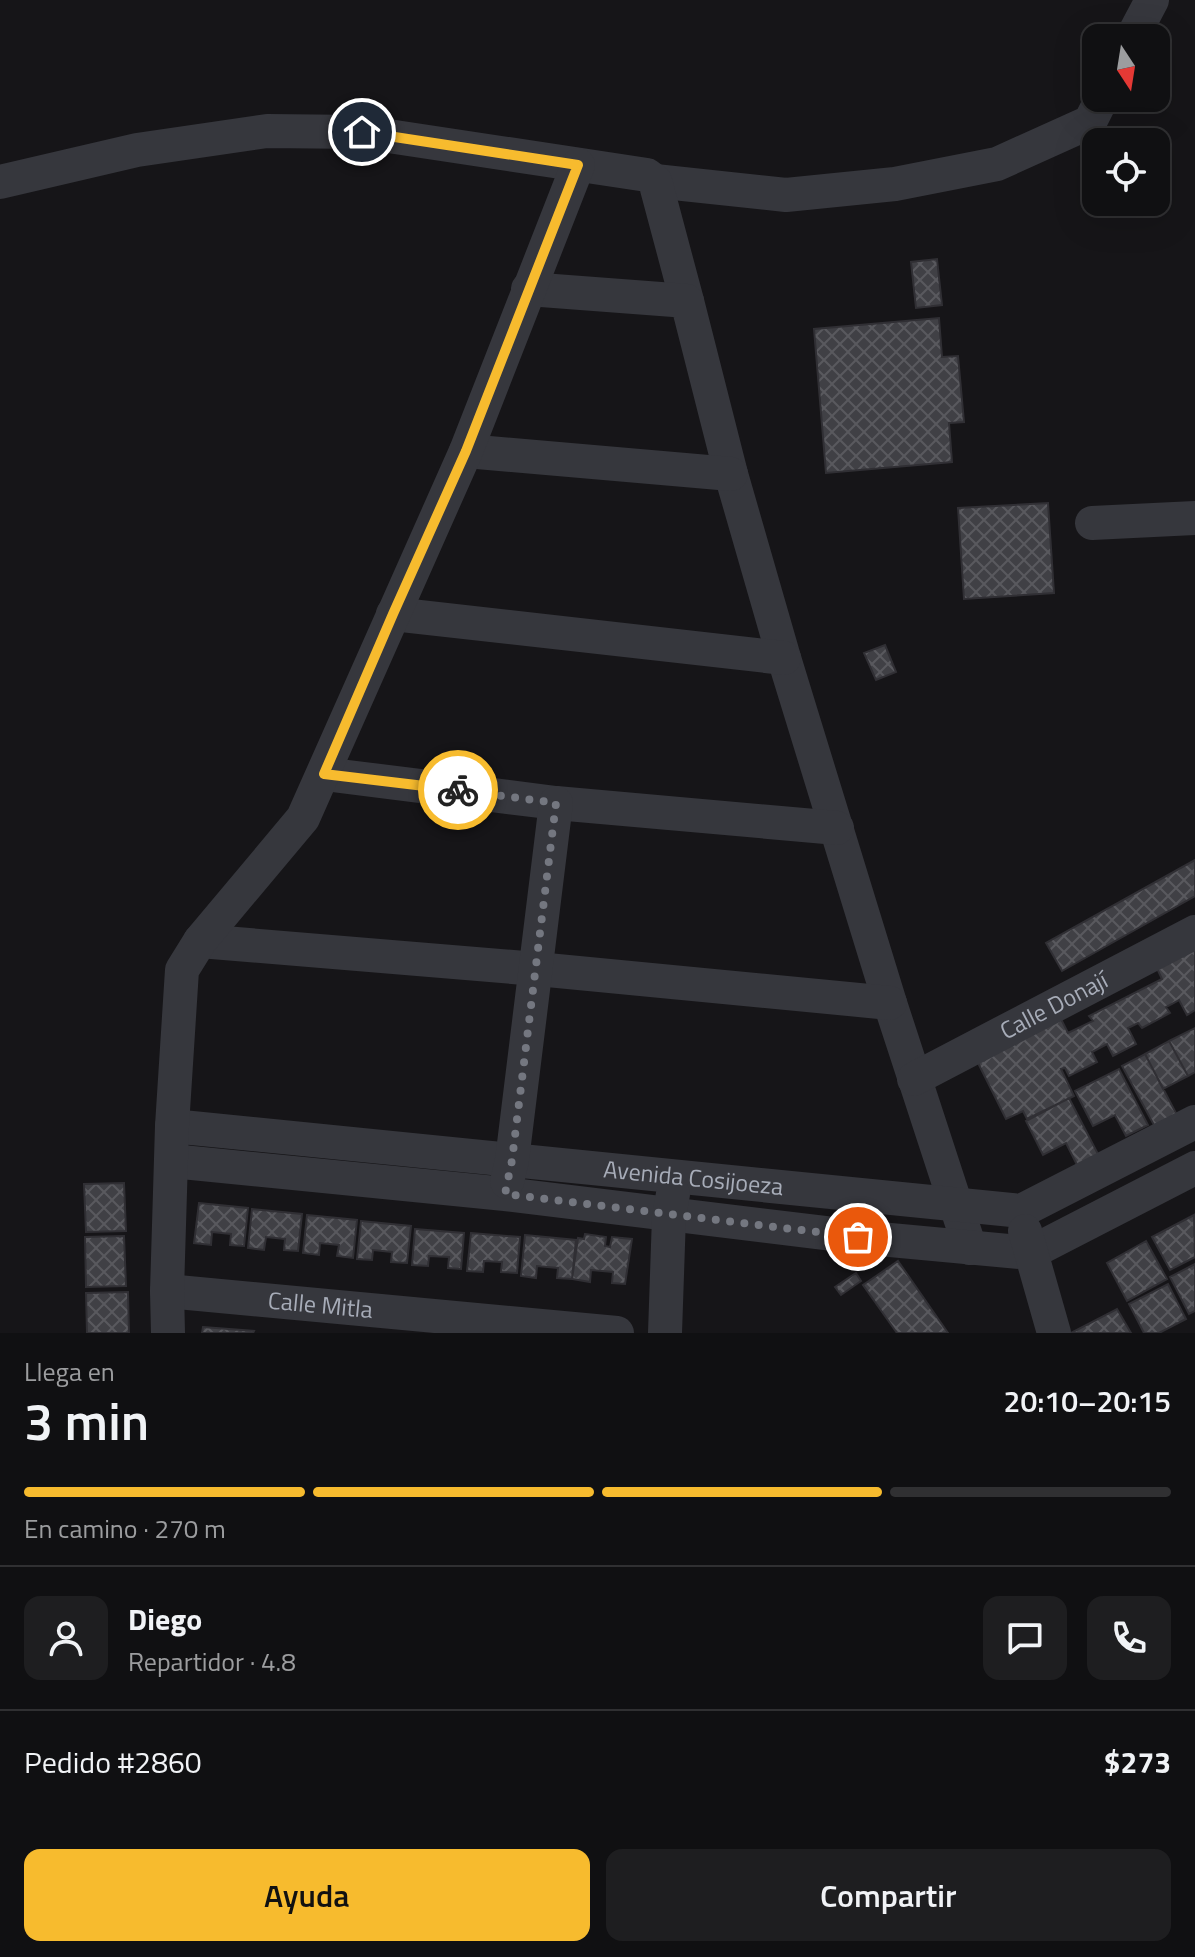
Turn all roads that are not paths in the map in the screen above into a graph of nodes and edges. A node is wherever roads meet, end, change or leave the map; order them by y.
1 (1152, 0) edge
2 (1139, 24) edge
3 (1095, 112) edge
4 (578, 165) junction
5 (655, 181) junction
6 (0, 182) edge
7 (528, 289) junction
8 (687, 301) junction
9 (466, 451) junction
10 (731, 474) junction
11 (1195, 518) edge
12 (1092, 523) dead end
13 (393, 614) junction
14 (784, 658) junction
15 (324, 774) junction
16 (556, 803) junction
17 (837, 828) junction
18 (1195, 932) edge
19 (200, 941) junction
20 (537, 969) junction
21 (890, 1003) junction
22 (914, 1079) junction
23 (1195, 1122) edge
24 (172, 1126) junction
25 (512, 1160) junction
26 (172, 1161) junction
27 (1195, 1168) edge
28 (676, 1175) junction
29 (505, 1194) junction
30 (956, 1205) junction
31 (1021, 1211) junction
32 (669, 1216) junction
33 (970, 1248) junction
34 (1030, 1253) junction
35 (167, 1291) junction
36 (168, 1333) edge
37 (617, 1333) edge
38 (665, 1333) edge
39 (1054, 1333) edge

1 - 2 street
3 - 5 street
4 - 5 street
4 - 6 street
4 - 7 street
5 - 8 street
7 - 8 street
7 - 9 street
8 - 10 street
9 - 10 street
9 - 13 street
10 - 14 street
11 - 12 street
13 - 14 street
13 - 15 street
14 - 17 street
15 - 16 street
15 - 19 street
16 - 17 street
16 - 20 street
17 - 21 street
18 - 22 street, Calle Donají
19 - 20 street
19 - 24 street
20 - 21 street
20 - 25 street
21 - 22 street
22 - 30 street
23 - 31 street
24 - 25 street, Avenida Cosijoeza
24 - 26 street
25 - 28 street, Avenida Cosijoeza
25 - 29 street
26 - 29 street, Avenida Cosijoeza
26 - 35 street
27 - 34 street
28 - 30 street, Avenida Cosijoeza
28 - 32 street
29 - 32 street, Avenida Cosijoeza
30 - 31 street, Avenida Cosijoeza
30 - 33 street
31 - 34 street
32 - 33 street, Avenida Cosijoeza
32 - 38 street
33 - 34 street, Avenida Cosijoeza
34 - 39 street
35 - 36 street
35 - 37 street, Calle Mitla

